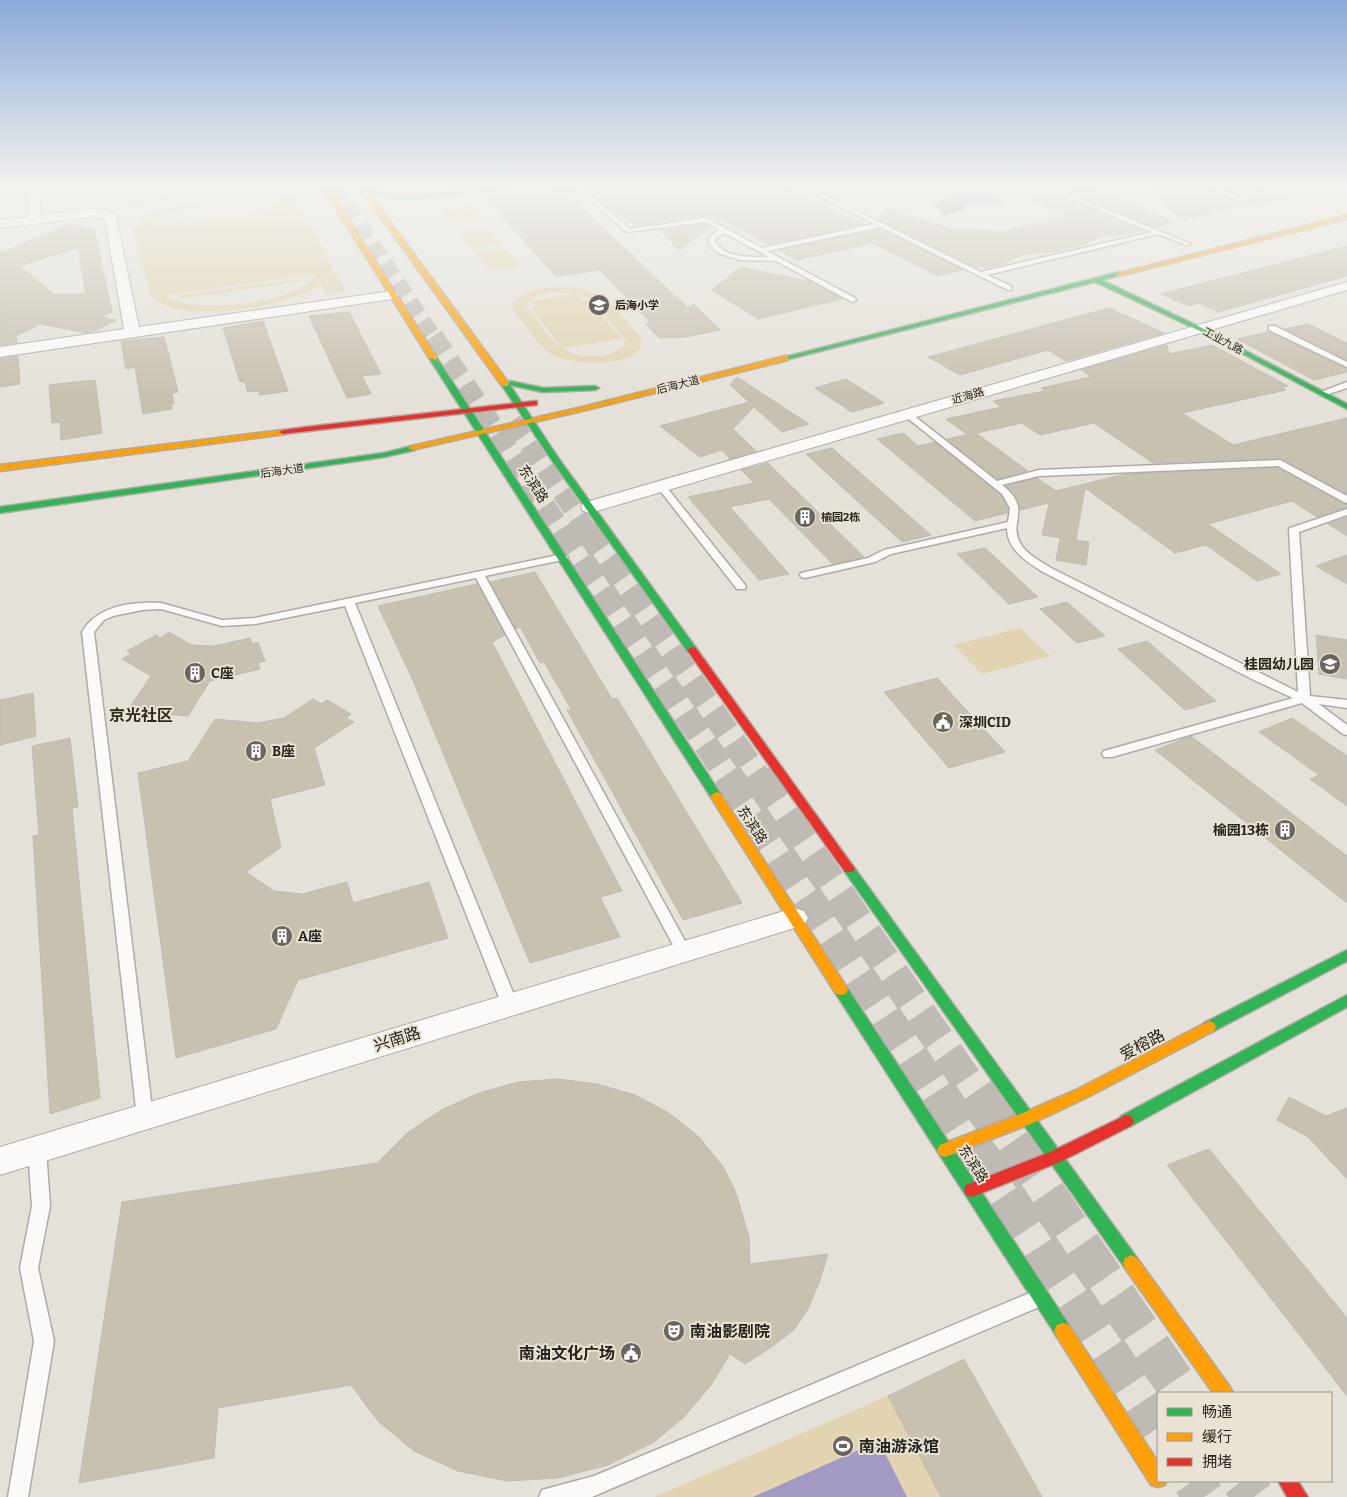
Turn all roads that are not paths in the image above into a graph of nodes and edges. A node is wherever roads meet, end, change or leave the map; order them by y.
1 (118, 256) edge
2 (368, 256) edge
3 (412, 256) edge
4 (735, 256) edge
5 (773, 256) edge
6 (943, 256) edge
7 (1057, 256) edge
8 (1192, 256) edge
9 (779, 259) junction
10 (980, 274) junction
11 (1096, 280) junction
12 (1347, 286) edge
13 (1012, 287) joint
14 (989, 292) dead end
15 (392, 294) junction
16 (852, 300) dead end
17 (1200, 328) junction
18 (1272, 328) dead end
19 (132, 332) junction
20 (0, 352) edge
21 (1347, 365) edge
22 (501, 378) junction
23 (448, 382) junction
24 (1347, 384) edge
25 (1322, 393) junction
26 (618, 400) junction
27 (520, 406) junction
28 (1347, 407) edge
29 (467, 412) junction
30 (908, 414) junction
31 (417, 415) junction
32 (583, 420) dead end
33 (530, 421) junction
34 (481, 432) junction
35 (558, 443) dead end
36 (417, 448) junction
37 (463, 448) dead end
38 (485, 458) dead end
39 (556, 460) junction
40 (0, 468) edge
41 (505, 469) junction
42 (996, 484) junction
43 (661, 486) junction
44 (1347, 500) edge
45 (590, 507) junction
46 (0, 510) edge
47 (1347, 512) edge
48 (1013, 524) junction
49 (563, 556) junction
50 (479, 574) junction
51 (804, 575) dead end
52 (742, 587) dead end
53 (349, 602) junction
54 (1304, 699) junction
55 (1347, 704) edge
56 (1347, 731) edge
57 (1108, 754) dead end
58 (794, 918) junction
59 (684, 952) junction
60 (1347, 956) edge
61 (1347, 1000) edge
62 (510, 1005) junction
63 (145, 1117) junction
64 (1028, 1118) junction
65 (37, 1150) junction
66 (945, 1150) junction
67 (1055, 1157) junction
68 (0, 1161) edge
69 (972, 1190) junction
70 (1041, 1297) junction
71 (1223, 1392) edge
72 (1157, 1477) edge
73 (1288, 1482) edge
74 (18, 1497) edge
75 (549, 1497) edge
76 (1299, 1497) edge

1 - 19 street
2 - 15 main road, 东滨路
3 - 22 main road
4 - 9 lane
5 - 9 lane
6 - 10 lane
7 - 10 lane
8 - 11 main road, 后海大道
9 - 16 lane
10 - 13 lane
11 - 17 main road, 工业九路
11 - 26 main road, 后海大道
12 - 17 street, 近海路
13 - 14 main road
15 - 19 street
15 - 23 main road, 东滨路
17 - 25 main road, 工业九路
17 - 30 street, 近海路
18 - 21 lane
19 - 20 street
22 - 27 main road
22 - 27 main road
23 - 29 main road, 东滨路
23 - 31 main road
24 - 25 lane
25 - 28 main road, 工业九路
26 - 32 main road
26 - 33 main road, 后海大道
27 - 29 main road
27 - 33 main road
29 - 31 main road
29 - 34 main road, 东滨路
30 - 42 lane
30 - 43 street, 近海路
31 - 40 main road
33 - 34 main road, 后海大道
33 - 39 main road
34 - 36 main road, 后海大道
34 - 41 main road, 东滨路
35 - 39 main road
36 - 37 main road
36 - 46 main road, 后海大道
38 - 41 main road
39 - 45 main road
41 - 49 main road, 东滨路
42 - 44 lane
42 - 48 lane
43 - 45 street, 近海路
43 - 52 lane
45 - 64 main road
47 - 54 lane
48 - 51 lane
48 - 54 lane
49 - 50 lane
49 - 58 main road, 东滨路
50 - 53 lane
50 - 59 lane
53 - 62 lane
53 - 63 lane
54 - 55 lane
54 - 56 lane
54 - 57 lane
58 - 59 street, 兴南路
58 - 66 main road, 东滨路
59 - 62 street, 兴南路
60 - 64 main road, 爱榕路
61 - 67 main road
62 - 63 street, 兴南路
63 - 65 street, 兴南路
64 - 66 main road, 爱榕路
64 - 67 main road
65 - 68 street, 兴南路
65 - 74 lane
66 - 69 main road, 东滨路
67 - 69 main road
67 - 71 main road
69 - 70 main road, 东滨路
70 - 72 main road, 东滨路
70 - 75 lane
73 - 76 main road

